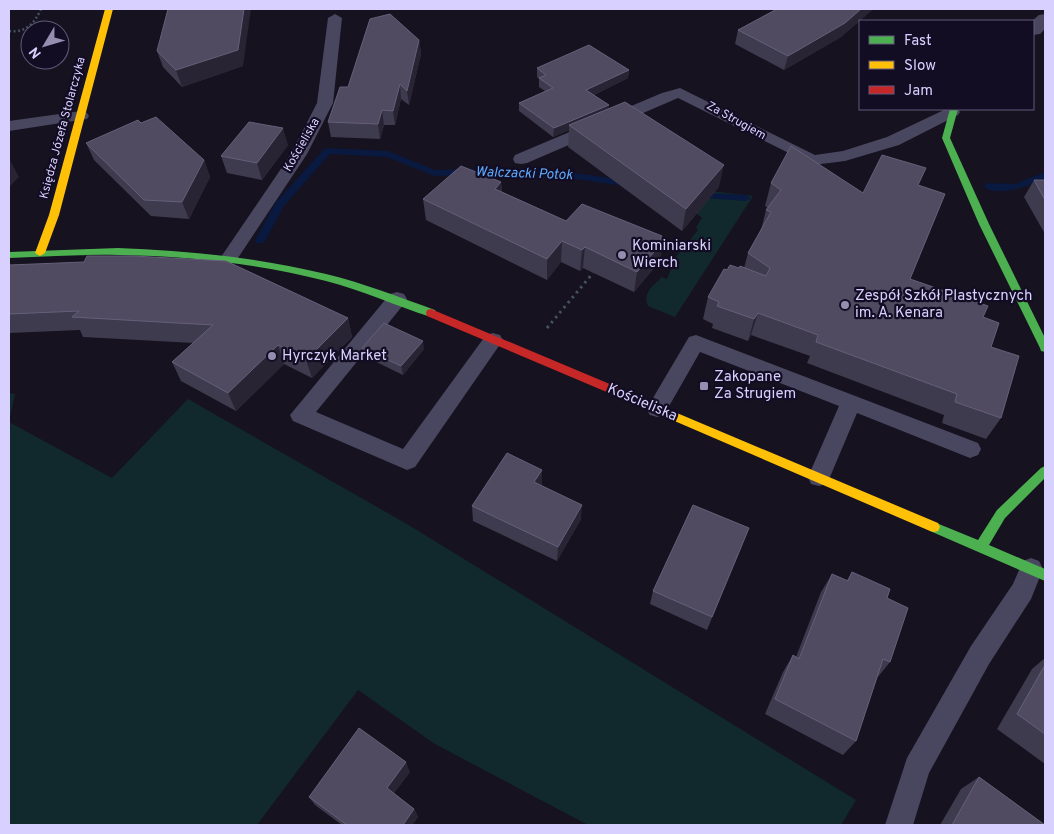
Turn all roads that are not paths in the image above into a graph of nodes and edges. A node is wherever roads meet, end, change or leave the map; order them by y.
1 (110, 9) edge
2 (335, 18) dead end
3 (1045, 20) edge
4 (1034, 29) edge
5 (953, 110) edge
6 (81, 116) junction
7 (9, 126) edge
8 (522, 159) dead end
9 (40, 253) junction
10 (9, 255) edge
11 (230, 257) junction
12 (397, 299) junction
13 (493, 340) junction
14 (1045, 348) edge
15 (851, 402) junction
16 (657, 409) junction
17 (970, 449) dead end
18 (1045, 470) edge
19 (819, 477) junction
20 (981, 547) junction
21 (1038, 572) edge
22 (899, 825) edge

1 - 6 main road, Księdza Józefa Stolarczyka
2 - 11 lane, Kościeliska
3 - 4 street
5 - 8 lane, Za Strugiem
5 - 14 main road, Za Strugiem
6 - 7 lane
6 - 9 main road, Księdza Józefa Stolarczyka
9 - 10 main road, Kościeliska
9 - 11 main road, Kościeliska
11 - 12 main road, Kościeliska
12 - 13 main road, Kościeliska
12 - 13 lane
13 - 16 main road, Kościeliska
15 - 16 lane
15 - 17 lane
15 - 19 lane
16 - 19 main road, Kościeliska
18 - 20 main road
19 - 20 main road, Kościeliska
20 - 21 main road, Kościeliska
21 - 22 lane

